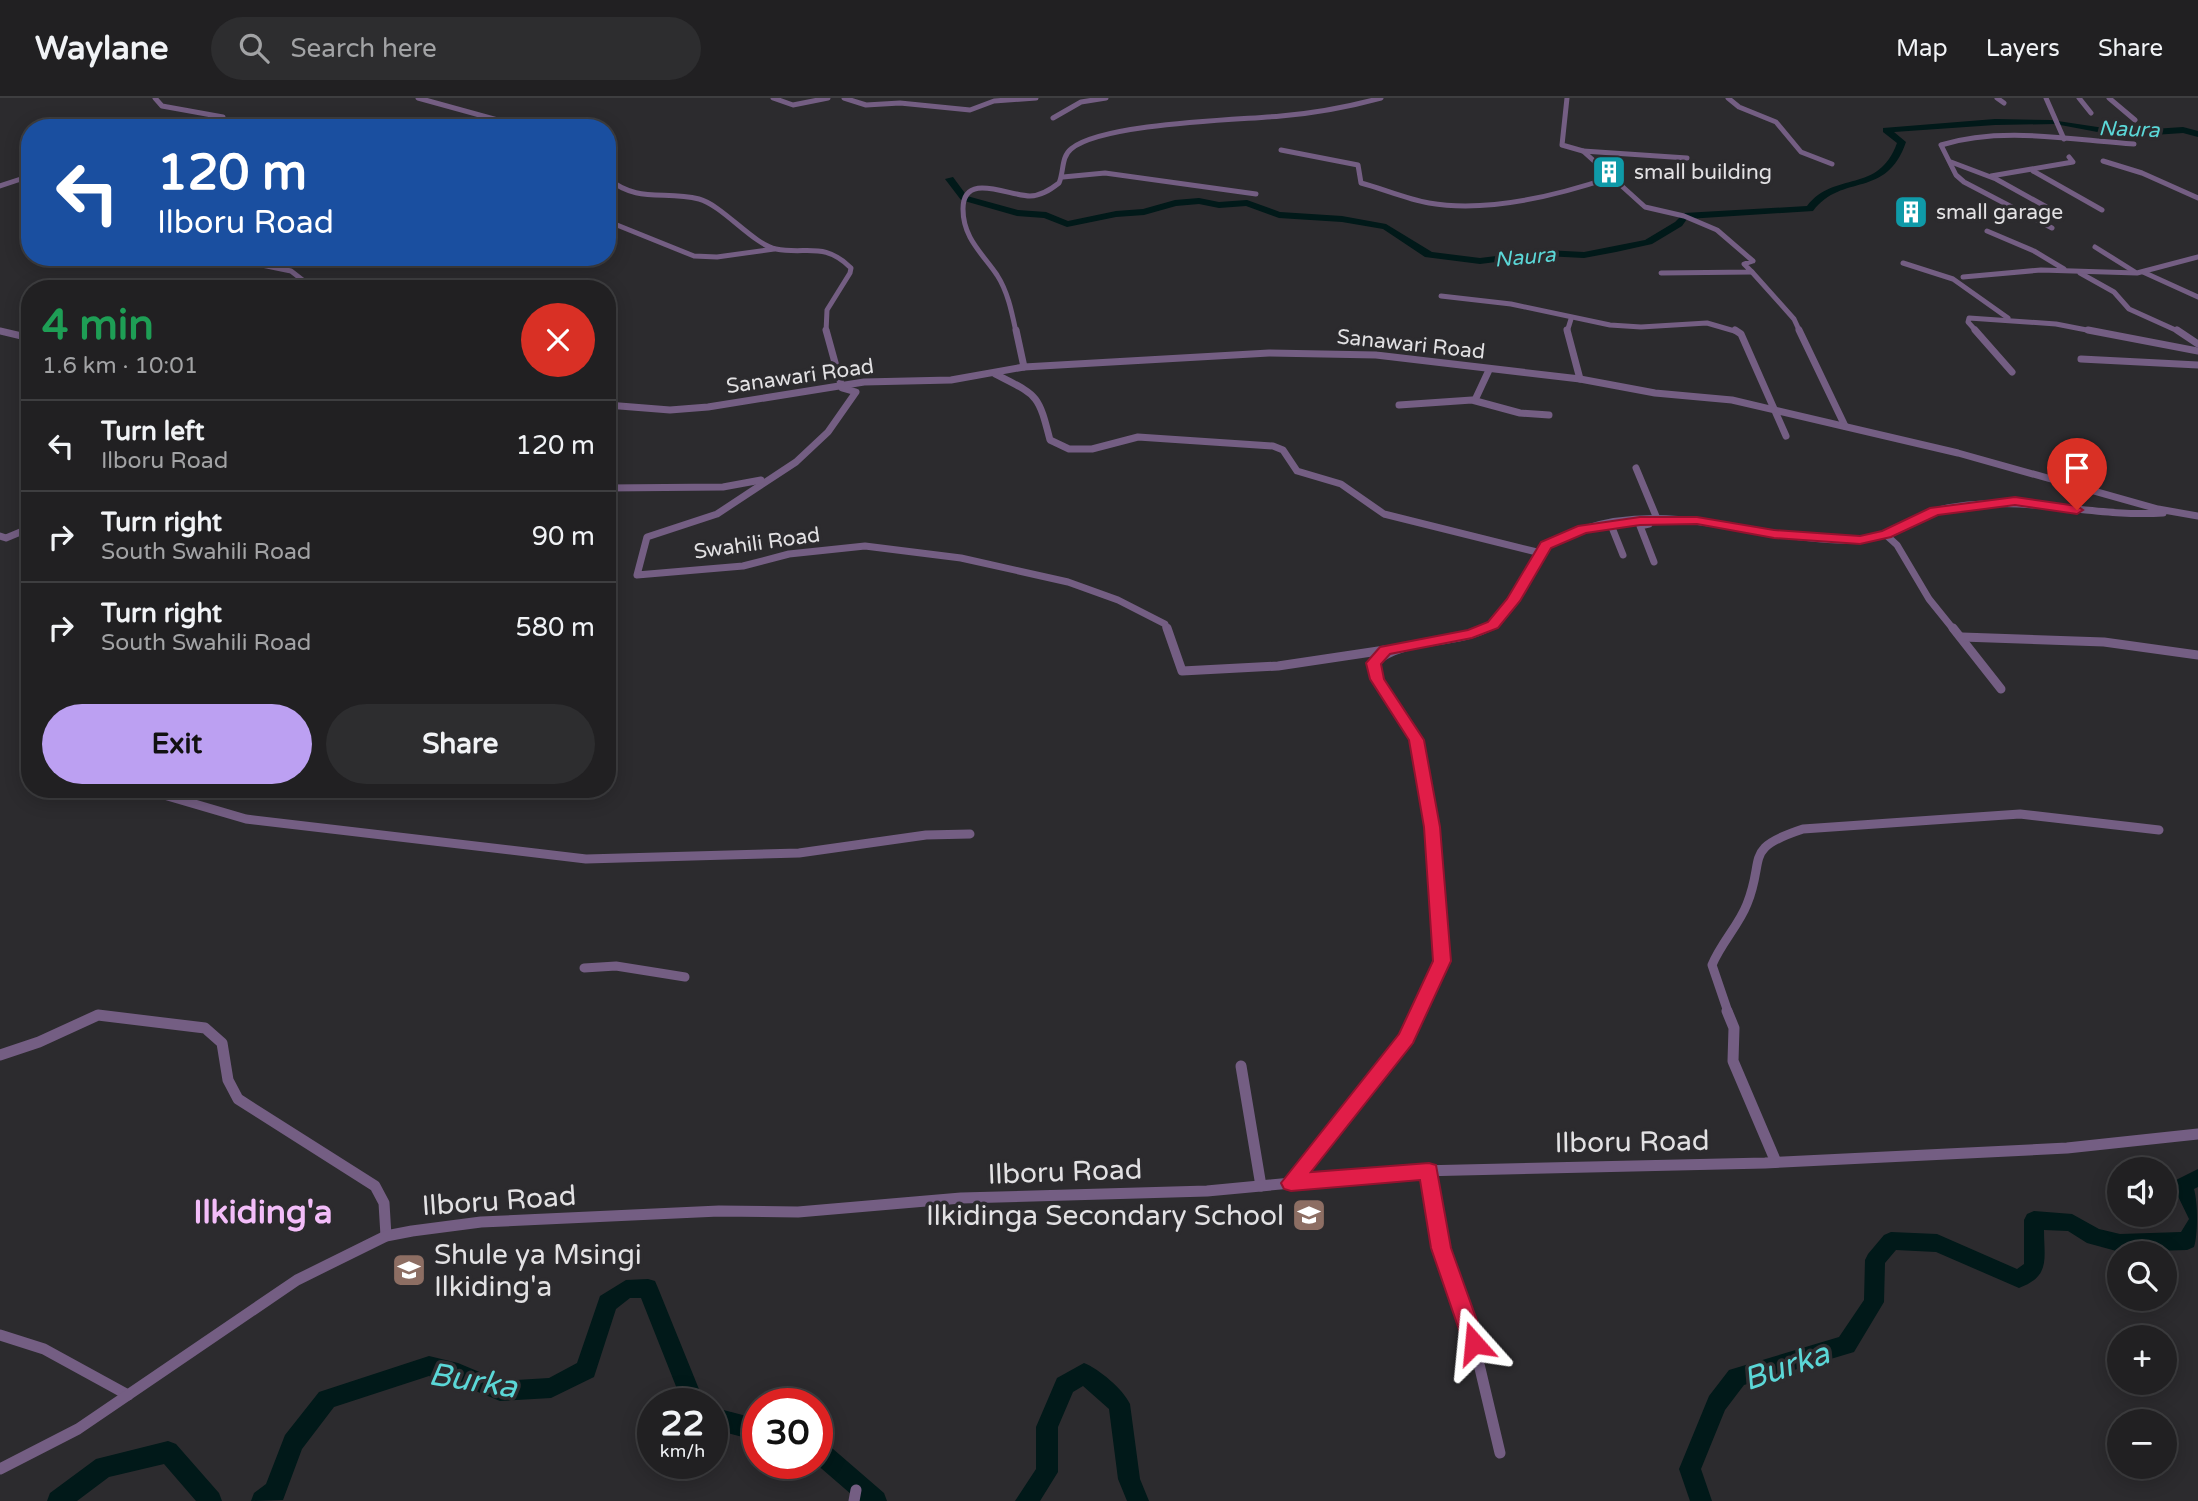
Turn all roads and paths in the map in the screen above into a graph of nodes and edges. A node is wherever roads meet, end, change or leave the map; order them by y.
1 (155, 98) edge
2 (418, 98) edge
3 (772, 98) edge
4 (828, 98) edge
5 (844, 98) edge
6 (1037, 98) edge
7 (1106, 98) edge
8 (1381, 98) edge
9 (1567, 98) edge
10 (1728, 98) edge
11 (1997, 98) edge
12 (2046, 98) edge
13 (2079, 98) edge
14 (2109, 98) edge
15 (2004, 103) dead end
16 (2091, 113) dead end
17 (481, 116) junction
18 (1053, 118) dead end
19 (221, 119) edge
20 (478, 119) edge
21 (492, 119) edge
22 (2135, 120) dead end
23 (2064, 139) junction
24 (2134, 144) dead end
25 (1281, 150) dead end
26 (1583, 151) junction
27 (2069, 157) dead end
28 (1686, 158) dead end
29 (2103, 161) dead end
30 (1951, 162) junction
31 (1832, 164) dead end
32 (2033, 171) junction
33 (1989, 176) junction
34 (1063, 177) junction
35 (1612, 177) junction
36 (21, 179) edge
37 (616, 185) edge
38 (0, 186) edge
39 (2198, 192) edge
40 (2187, 193) junction
41 (1256, 194) dead end
42 (2198, 198) edge
43 (2102, 209) dead end
44 (2061, 215) dead end
45 (616, 226) edge
46 (2052, 228) dead end
47 (1987, 231) dead end
48 (2095, 247) dead end
49 (774, 249) junction
50 (2198, 257) edge
51 (1903, 263) dead end
52 (266, 266) edge
53 (2065, 270) junction
54 (2076, 270) junction
55 (1661, 272) dead end
56 (1752, 272) junction
57 (2140, 273) junction
58 (1964, 277) dead end
59 (303, 280) edge
60 (1441, 296) dead end
61 (2198, 297) edge
62 (1571, 319) junction
63 (2010, 319) junction
64 (0, 331) edge
65 (21, 336) edge
66 (2198, 344) edge
67 (2198, 351) edge
68 (2081, 359) dead end
69 (2198, 365) edge
70 (1024, 367) junction
71 (1489, 370) junction
72 (2012, 372) dead end
73 (993, 373) junction
74 (1580, 379) junction
75 (842, 388) junction
76 (1475, 400) junction
77 (1399, 405) dead end
78 (616, 406) edge
79 (1776, 410) junction
80 (1549, 415) dead end
81 (1845, 426) junction
82 (1786, 436) dead end
83 (1636, 468) dead end
84 (769, 478) junction
85 (616, 488) edge
86 (2171, 512) junction
87 (2198, 516) edge
88 (1657, 521) junction
89 (1611, 525) junction
90 (21, 532) edge
91 (1886, 534) junction
92 (0, 536) edge
93 (1541, 554) junction
94 (1623, 555) dead end
95 (1654, 562) dead end
96 (1962, 637) junction
97 (1385, 650) junction
98 (2198, 655) edge
99 (2001, 689) dead end
100 (174, 798) edge
101 (2158, 830) dead end
102 (970, 834) dead end
103 (584, 968) dead end
104 (685, 977) dead end
105 (0, 1055) edge
106 (1241, 1066) dead end
107 (2198, 1134) edge
108 (1776, 1162) junction
109 (1429, 1171) junction
110 (1291, 1183) junction
111 (1261, 1186) junction
112 (386, 1236) junction
113 (0, 1335) edge
114 (128, 1395) junction
115 (1500, 1453) dead end
116 (0, 1469) edge

1 - 19 street
2 - 17 street
3 - 4 street
5 - 6 street
7 - 18 street
8 - 34 street
9 - 26 street
10 - 31 street
11 - 15 street
12 - 23 street
13 - 16 street
14 - 22 street
17 - 20 street
17 - 21 street
23 - 24 street
23 - 30 street
25 - 35 street
26 - 28 street
26 - 35 street
27 - 32 street
29 - 40 street
30 - 33 street
30 - 46 street
32 - 33 street
32 - 43 street
33 - 44 street
34 - 41 street
34 - 70 street
35 - 56 street
36 - 38 street
37 - 49 street
39 - 40 street
40 - 42 street
45 - 49 street
47 - 53 street
48 - 57 street
49 - 75 street, Swahili Road
50 - 57 street
51 - 63 street
52 - 59 street
53 - 54 street
53 - 58 street
54 - 57 street
54 - 66 street
55 - 56 street
56 - 81 street
57 - 61 street
60 - 62 street
62 - 74 street
62 - 79 street
63 - 67 street
63 - 72 street
64 - 65 street
68 - 69 street
70 - 71 street, Sanawari Road
70 - 73 street, Sanawari Road
71 - 74 street, Sanawari Road
71 - 76 street
73 - 75 street, Sanawari Road
73 - 93 street
74 - 79 street, Sanawari Road
75 - 78 street, Sanawari Road
75 - 84 street, Swahili Road
76 - 77 street
76 - 80 street
79 - 81 street, Sanawari Road
79 - 82 street
81 - 86 street, Sanawari Road
83 - 88 street
84 - 85 street
84 - 97 street, Swahili Road
86 - 87 street, Sanawari Road
86 - 91 street
88 - 89 street
88 - 91 street
88 - 95 street
89 - 93 street
89 - 94 street
90 - 92 street
91 - 96 street
93 - 97 street
96 - 98 street
96 - 99 street
97 - 110 street
100 - 102 street
101 - 108 street
103 - 104 street
105 - 112 street
106 - 111 street
107 - 108 street, Ilboru Road
108 - 109 street, Ilboru Road
109 - 110 street, Ilboru Road
109 - 115 street
110 - 111 street, Ilboru Road
111 - 112 street, Ilboru Road
112 - 114 street, Ilboru Road
113 - 114 street
114 - 116 street, Ilboru Road

